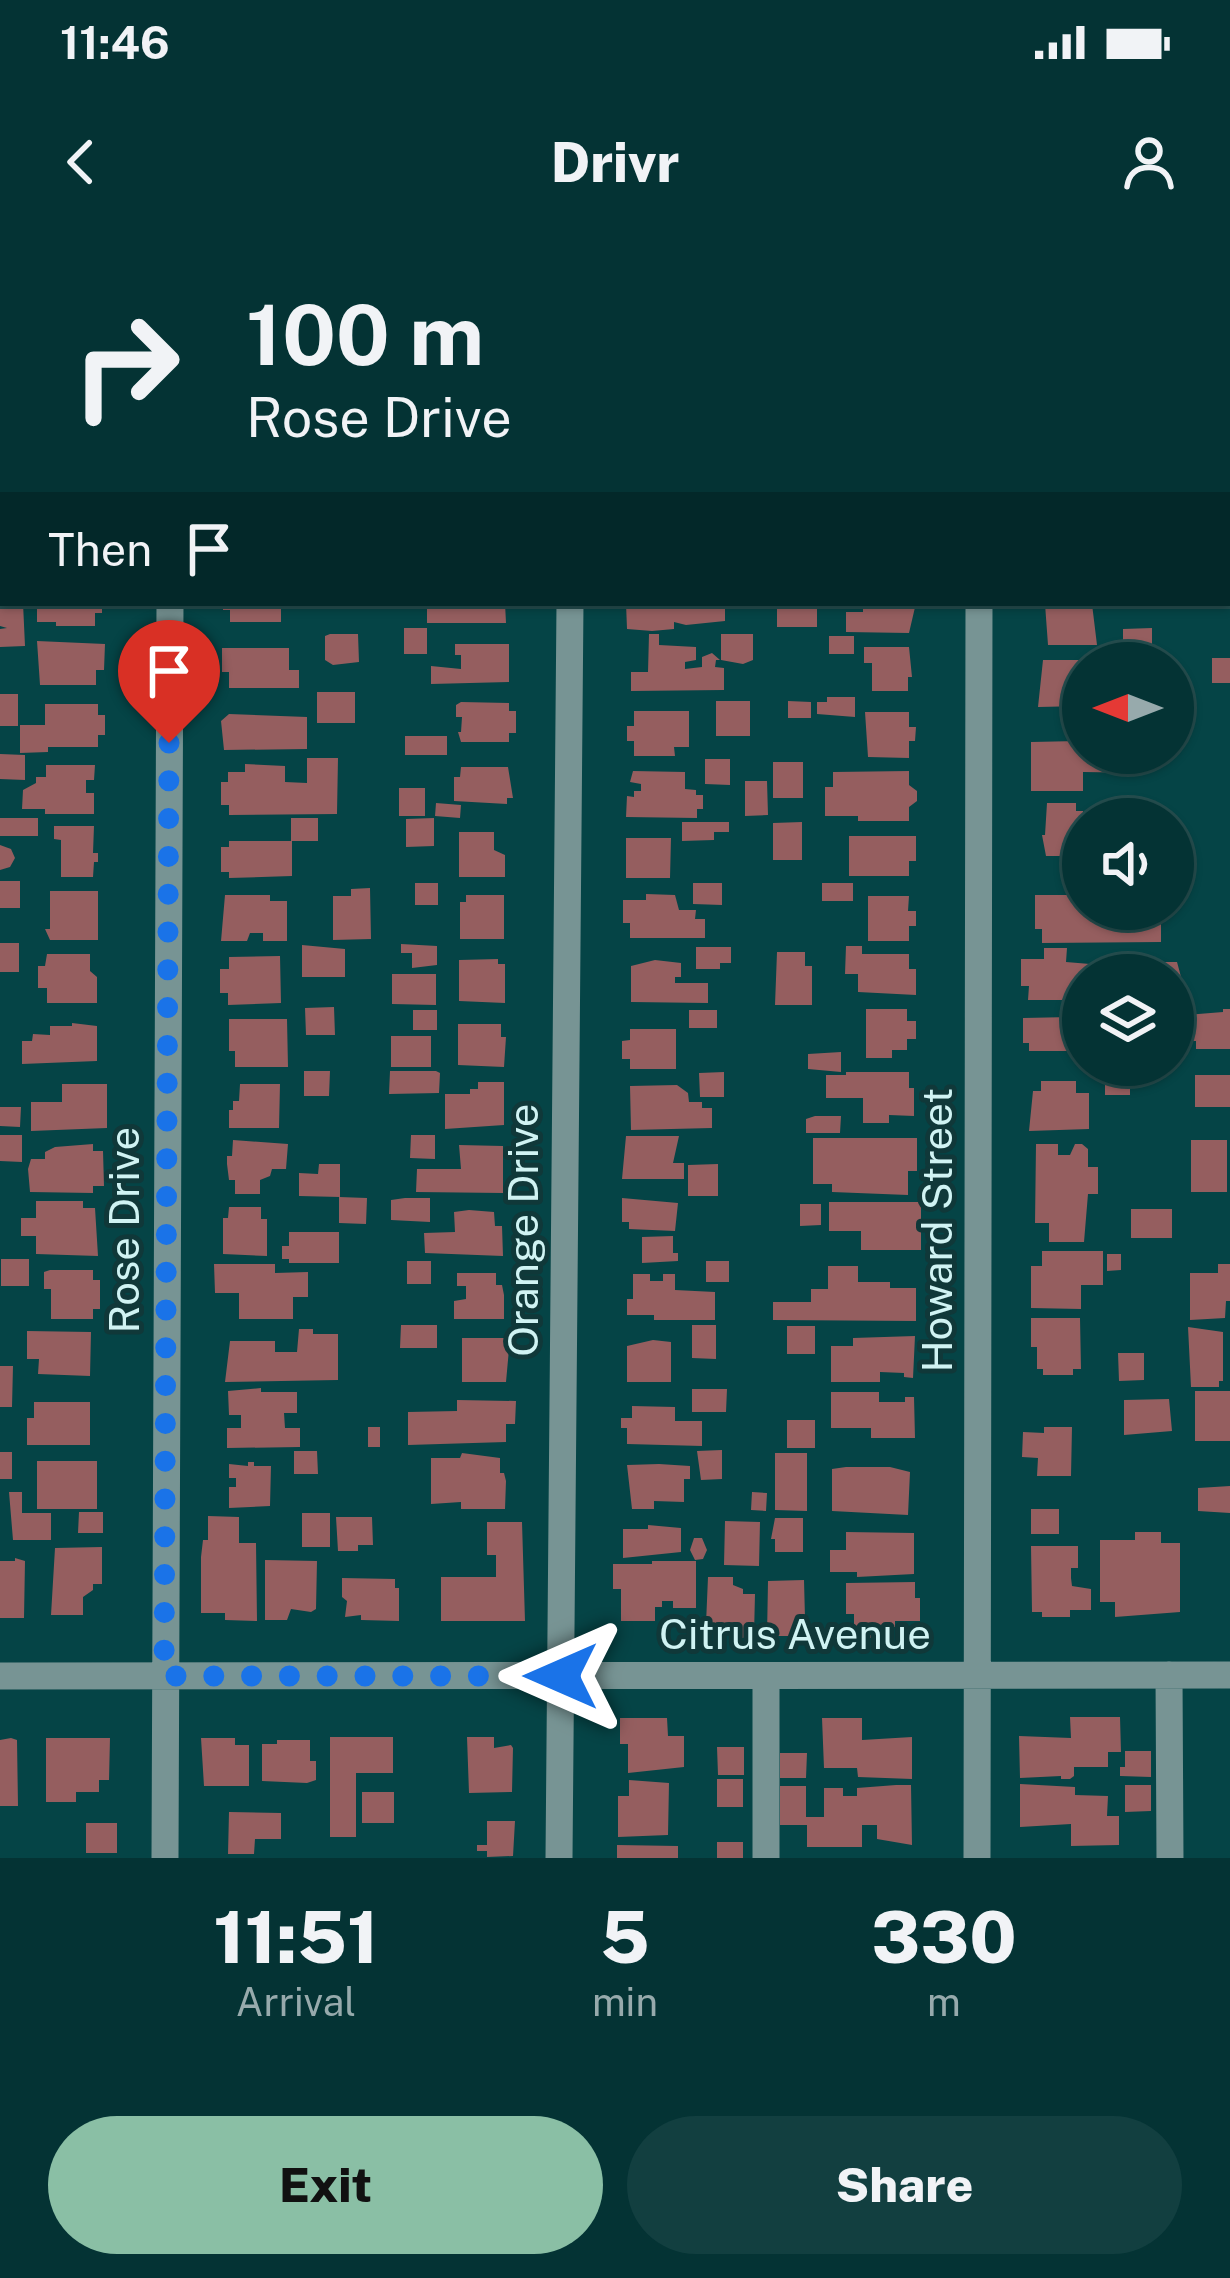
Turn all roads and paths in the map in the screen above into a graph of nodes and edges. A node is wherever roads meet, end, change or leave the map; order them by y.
1 (170, 606) edge
2 (570, 606) edge
3 (979, 606) edge
4 (1168, 1675) junction
5 (1230, 1675) edge
6 (0, 1676) edge
7 (164, 1676) junction
8 (561, 1676) junction
9 (766, 1676) junction
10 (979, 1676) junction
11 (165, 1858) edge
12 (560, 1858) edge
13 (766, 1858) edge
14 (977, 1858) edge
15 (1170, 1858) edge

1 - 7 street, Rose Drive
2 - 8 street, Orange Drive
3 - 10 street, Howard Street
4 - 5 street, Citrus Avenue
4 - 10 street, Citrus Avenue
4 - 15 street
6 - 7 street, Citrus Avenue
7 - 8 street, Citrus Avenue
7 - 11 street, Rose Drive
8 - 9 street, Citrus Avenue
8 - 12 street, Orange Drive
9 - 10 street, Citrus Avenue
9 - 13 street
10 - 14 street, Howard Street

